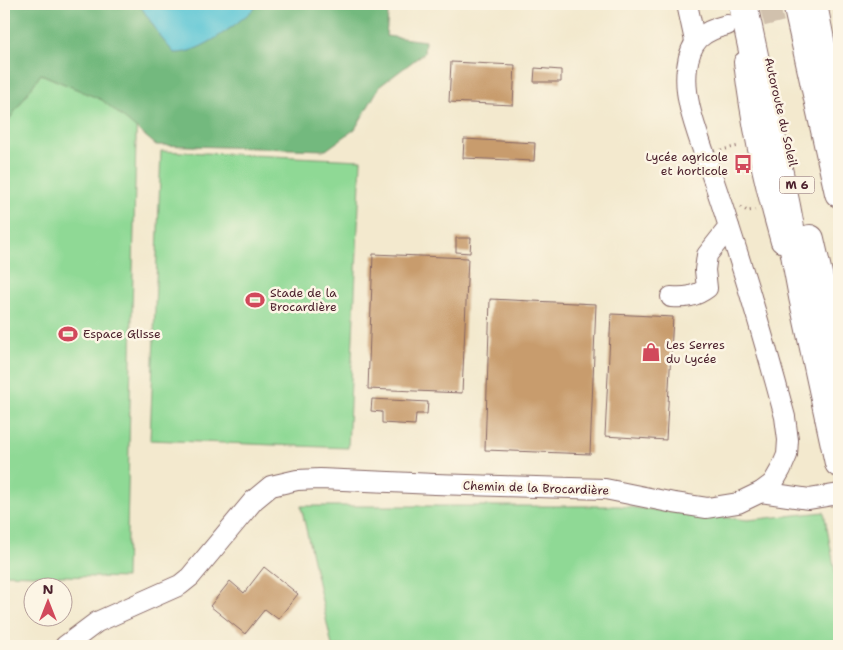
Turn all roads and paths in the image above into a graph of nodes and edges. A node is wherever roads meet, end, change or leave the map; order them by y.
1 (687, 4) edge
2 (734, 4) edge
3 (756, 4) edge
4 (799, 4) edge
5 (817, 4) edge
6 (735, 14) edge
7 (695, 41) junction
8 (839, 116) edge
9 (839, 124) edge
10 (718, 142) dead end
11 (721, 150) junction
12 (741, 154) dead end
13 (724, 159) dead end
14 (839, 193) edge
15 (753, 201) dead end
16 (738, 204) dead end
17 (729, 227) junction
18 (803, 296) junction
19 (671, 297) dead end
20 (839, 366) edge
21 (839, 463) edge
22 (761, 492) junction
23 (839, 494) edge
24 (65, 646) edge

1 - 7 street
2 - 18 street
3 - 20 highway, Autoroute du Soleil / M 6
4 - 9 highway
4 - 14 highway
5 - 8 street
6 - 7 street
6 - 18 highway
7 - 17 street, Chemin de la Brocardière
10 - 11 path
11 - 12 path
11 - 13 path
15 - 16 path
17 - 19 street
17 - 22 street, Chemin de la Brocardière
18 - 21 highway
22 - 23 street
22 - 24 street, Chemin de la Brocardière

